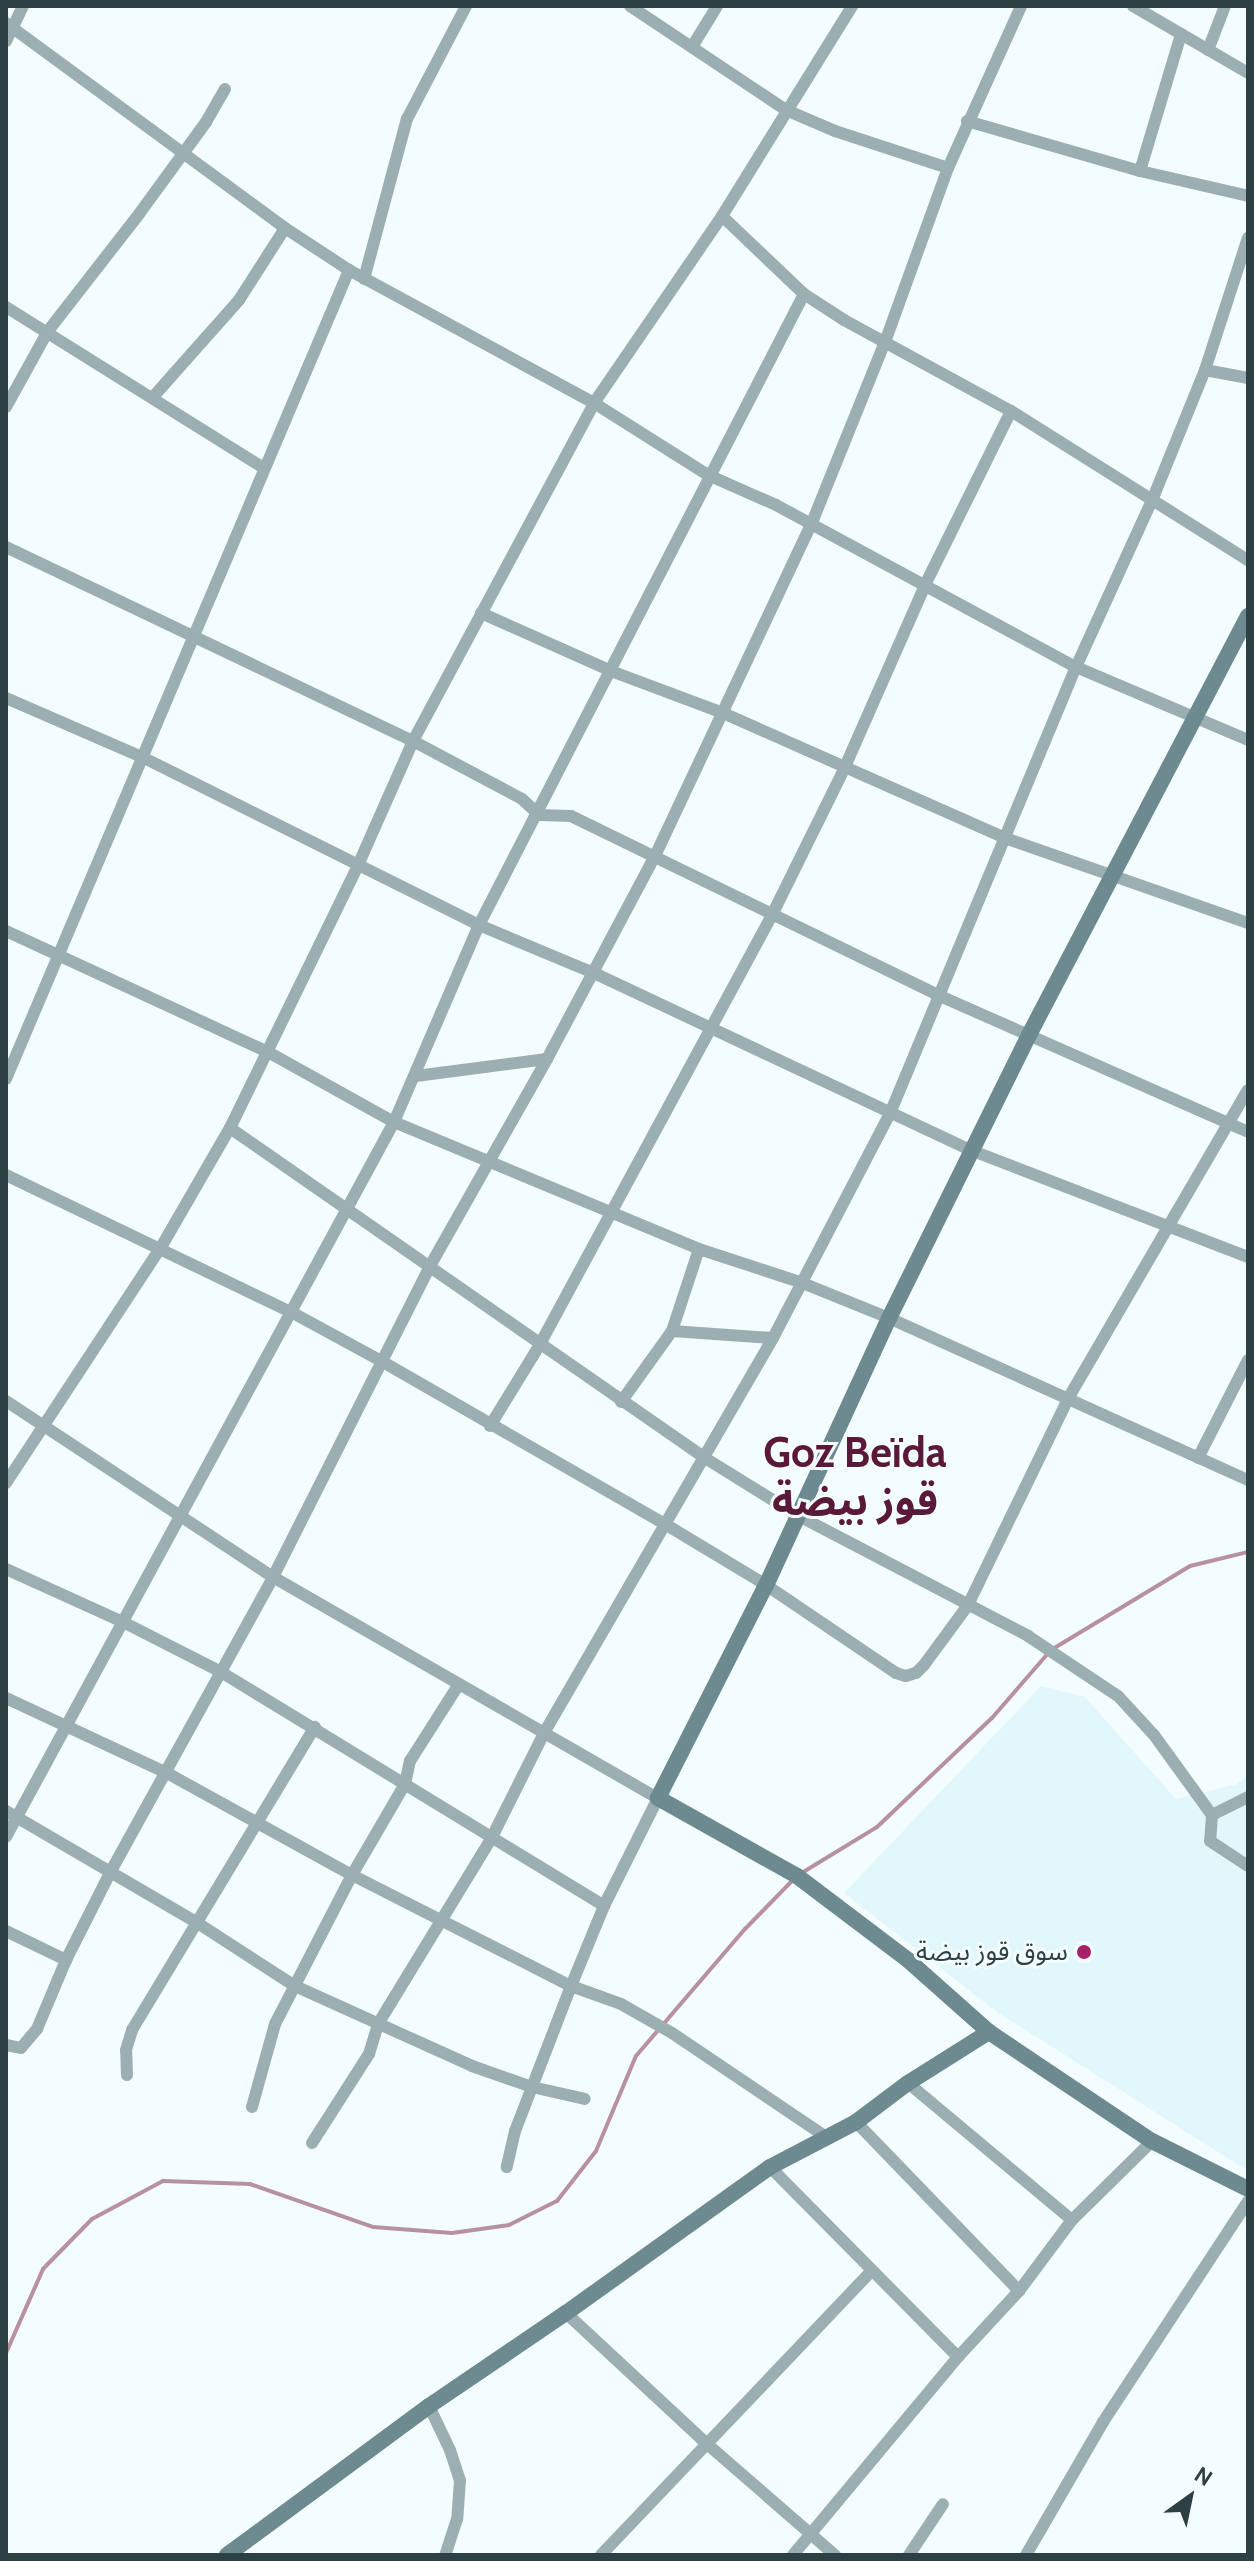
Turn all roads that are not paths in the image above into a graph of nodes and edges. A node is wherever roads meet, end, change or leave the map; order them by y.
1 (23, 6) edge
2 (466, 6) edge
3 (630, 6) edge
4 (717, 6) edge
5 (852, 6) edge
6 (1021, 6) edge
7 (1133, 6) edge
8 (1225, 6) edge
9 (9, 25) edge
10 (1181, 34) junction
11 (6, 41) edge
12 (692, 47) junction
13 (1208, 50) junction
14 (1248, 73) edge
15 (225, 89) dead end
16 (786, 110) junction
17 (967, 121) junction
18 (184, 153) junction
19 (948, 168) junction
20 (1140, 171) junction
21 (1248, 196) edge
22 (722, 216) junction
23 (285, 228) junction
24 (1248, 238) edge
25 (349, 270) junction
26 (364, 279) junction
27 (804, 294) junction
28 (6, 307) edge
29 (48, 331) junction
30 (885, 342) junction
31 (1205, 370) junction
32 (1248, 378) edge
33 (153, 397) junction
34 (594, 403) junction
35 (6, 407) edge
36 (1011, 411) junction
37 (264, 468) junction
38 (708, 475) junction
39 (1153, 498) junction
40 (811, 525) junction
41 (6, 547) edge
42 (1248, 560) edge
43 (925, 585) junction
44 (481, 613) junction
45 (1248, 616) edge
46 (195, 639) junction
47 (1076, 667) junction
48 (611, 671) junction
49 (6, 698) edge
50 (723, 713) junction
51 (1195, 716) junction
52 (1248, 740) edge
53 (413, 741) junction
54 (144, 758) junction
55 (844, 769) junction
56 (539, 815) junction
57 (1005, 838) junction
58 (655, 856) junction
59 (359, 863) junction
60 (1113, 876) junction
61 (772, 915) junction
62 (1248, 923) edge
63 (479, 925) junction
64 (6, 931) edge
65 (58, 957) junction
66 (594, 973) junction
67 (940, 996) junction
68 (714, 1029) junction
69 (1029, 1035) junction
70 (268, 1052) junction
71 (547, 1059) junction
72 (416, 1076) junction
73 (6, 1079) edge
74 (1248, 1090) edge
75 (891, 1111) junction
76 (394, 1122) junction
77 (1229, 1123) junction
78 (230, 1128) junction
79 (1248, 1132) edge
80 (973, 1151) junction
81 (489, 1160) junction
82 (6, 1175) edge
83 (347, 1207) junction
84 (614, 1211) junction
85 (1171, 1226) junction
86 (160, 1249) junction
87 (699, 1249) junction
88 (1248, 1257) edge
89 (430, 1266) junction
90 (800, 1282) junction
91 (293, 1313) junction
92 (889, 1318) junction
93 (672, 1331) junction
94 (773, 1338) junction
95 (539, 1346) junction
96 (1248, 1360) edge
97 (383, 1362) junction
98 (1069, 1397) junction
99 (6, 1401) edge
100 (621, 1402) junction
101 (47, 1425) junction
102 (490, 1426) junction
103 (705, 1458) junction
104 (1198, 1458) junction
105 (1248, 1480) edge
106 (6, 1483) edge
107 (797, 1515) junction
108 (180, 1516) junction
109 (665, 1524) junction
110 (6, 1569) edge
111 (273, 1577) junction
112 (766, 1585) junction
113 (968, 1605) junction
114 (123, 1622) junction
115 (221, 1672) junction
116 (459, 1684) junction
117 (6, 1698) edge
118 (66, 1727) junction
119 (315, 1727) junction
120 (544, 1733) junction
121 (167, 1773) junction
122 (405, 1784) junction
123 (1248, 1797) edge
124 (658, 1798) junction
125 (11, 1814) edge
126 (1212, 1815) junction
127 (258, 1825) junction
128 (6, 1837) edge
129 (491, 1839) junction
130 (1248, 1866) edge
131 (111, 1871) junction
132 (352, 1875) junction
133 (604, 1906) junction
134 (440, 1920) junction
135 (196, 1922) junction
136 (6, 1931) edge
137 (66, 1960) junction
138 (295, 1986) junction
139 (571, 1986) junction
140 (378, 2024) junction
141 (989, 2032) junction
142 (6, 2045) edge
143 (127, 2075) dead end
144 (908, 2083) junction
145 (532, 2087) junction
146 (585, 2099) dead end
147 (252, 2107) dead end
148 (856, 2122) junction
149 (826, 2137) junction
150 (1152, 2141) junction
151 (312, 2143) dead end
152 (507, 2167) dead end
153 (770, 2167) junction
154 (1248, 2189) edge
155 (1248, 2201) edge
156 (1072, 2220) junction
157 (872, 2270) junction
158 (1019, 2291) junction
159 (566, 2313) junction
160 (958, 2357) junction
161 (429, 2406) junction
162 (706, 2443) junction
163 (943, 2504) dead end
164 (810, 2536) junction
165 (913, 2554) edge
166 (227, 2555) edge
167 (445, 2555) edge
168 (601, 2555) edge
169 (793, 2555) edge
170 (835, 2555) edge
171 (1026, 2555) edge

1 - 9 street
2 - 26 street
3 - 12 street
4 - 12 street
5 - 16 street
6 - 17 street
7 - 10 street
8 - 13 street
9 - 11 street
9 - 18 street
10 - 13 street
10 - 20 street
12 - 16 street
13 - 14 street
15 - 18 street
16 - 19 street
16 - 22 street
17 - 19 street
17 - 20 street
18 - 23 street
18 - 29 street
19 - 30 street
20 - 21 street
22 - 27 street
22 - 34 street
23 - 25 street
23 - 33 street
24 - 31 street
25 - 26 street
25 - 37 street
26 - 34 street
27 - 30 street
27 - 38 street
28 - 29 street
29 - 33 street
29 - 35 street
30 - 36 street
30 - 40 street
31 - 32 street
31 - 39 street
33 - 37 street
34 - 38 street
34 - 44 street
36 - 39 street
36 - 43 street
37 - 46 street
38 - 40 street
38 - 48 street
39 - 42 street
39 - 47 street
40 - 43 street
40 - 50 street
41 - 46 street
43 - 47 street
43 - 55 street
44 - 48 street
44 - 53 street
45 - 51 main road
46 - 53 street
46 - 54 street
47 - 51 street
47 - 57 street
48 - 50 street
48 - 56 street
49 - 54 street
50 - 55 street
50 - 58 street
51 - 52 street
51 - 60 main road
53 - 56 street
53 - 59 street
54 - 59 street
54 - 65 street
55 - 57 street
55 - 61 street
56 - 58 street
56 - 63 street
57 - 60 street
57 - 67 street
58 - 61 street
58 - 66 street
59 - 63 street
59 - 70 street
60 - 62 street
60 - 69 main road
61 - 67 street
61 - 68 street
63 - 66 street
63 - 72 street
64 - 65 street
65 - 70 street
65 - 73 street
66 - 68 street
66 - 71 street
67 - 69 street
67 - 75 street
68 - 75 street
68 - 84 street
69 - 77 street
69 - 80 main road
70 - 76 street
70 - 78 street
71 - 72 street
71 - 81 street
72 - 76 street
74 - 77 street
75 - 80 street
75 - 90 street
76 - 81 street
76 - 83 street
77 - 79 street
77 - 85 street
78 - 83 street
78 - 86 street
80 - 85 street
80 - 92 main road
81 - 84 street
81 - 89 street
82 - 86 street
83 - 89 street
83 - 91 street
84 - 87 street
84 - 95 street
85 - 88 street
85 - 98 street
86 - 91 street
86 - 101 street
87 - 90 street
87 - 93 street
89 - 95 street
89 - 97 street
90 - 92 street
90 - 94 street
91 - 97 street
91 - 108 street
92 - 98 street
92 - 107 main road
93 - 94 street
93 - 100 street
94 - 103 street
95 - 100 street
95 - 102 street
96 - 104 street
97 - 102 street
97 - 111 street
98 - 104 street
98 - 113 street
99 - 101 street
100 - 103 street
101 - 106 street
101 - 108 street
102 - 109 street
103 - 107 street
103 - 109 street
104 - 105 street
107 - 112 main road
107 - 113 street
108 - 111 street
108 - 114 street
109 - 112 street
109 - 120 street
110 - 114 street
111 - 115 street
111 - 116 street
112 - 113 street
112 - 124 main road
113 - 126 street
114 - 115 street
114 - 118 street
115 - 119 street
115 - 121 street
116 - 120 street
116 - 122 street
117 - 118 street
118 - 121 street
118 - 125 street
119 - 122 street
119 - 127 street
120 - 124 street
120 - 129 street
121 - 127 street
121 - 131 street
122 - 129 street
122 - 132 street
123 - 126 street
124 - 133 street
124 - 141 main road
125 - 128 street
125 - 131 street
126 - 130 street
127 - 132 street
127 - 135 street
129 - 133 street
129 - 134 street
131 - 135 street
131 - 137 street
132 - 134 street
132 - 138 street
133 - 139 street
134 - 139 street
134 - 140 street
135 - 138 street
135 - 143 street
136 - 137 street
137 - 142 street
138 - 140 street
138 - 147 street
139 - 145 street
139 - 149 street
140 - 145 street
140 - 151 street
141 - 144 main road
141 - 150 main road
144 - 148 main road
144 - 156 street
145 - 146 street
145 - 152 street
148 - 149 main road
148 - 158 street
149 - 153 main road
150 - 154 main road
150 - 156 street
153 - 157 street
153 - 159 main road
155 - 171 street
156 - 158 street
157 - 160 street
157 - 162 street
158 - 160 street
159 - 161 main road
159 - 162 street
160 - 164 street
161 - 166 main road
161 - 167 street
162 - 164 street
162 - 168 street
163 - 165 street
164 - 169 street
164 - 170 street

